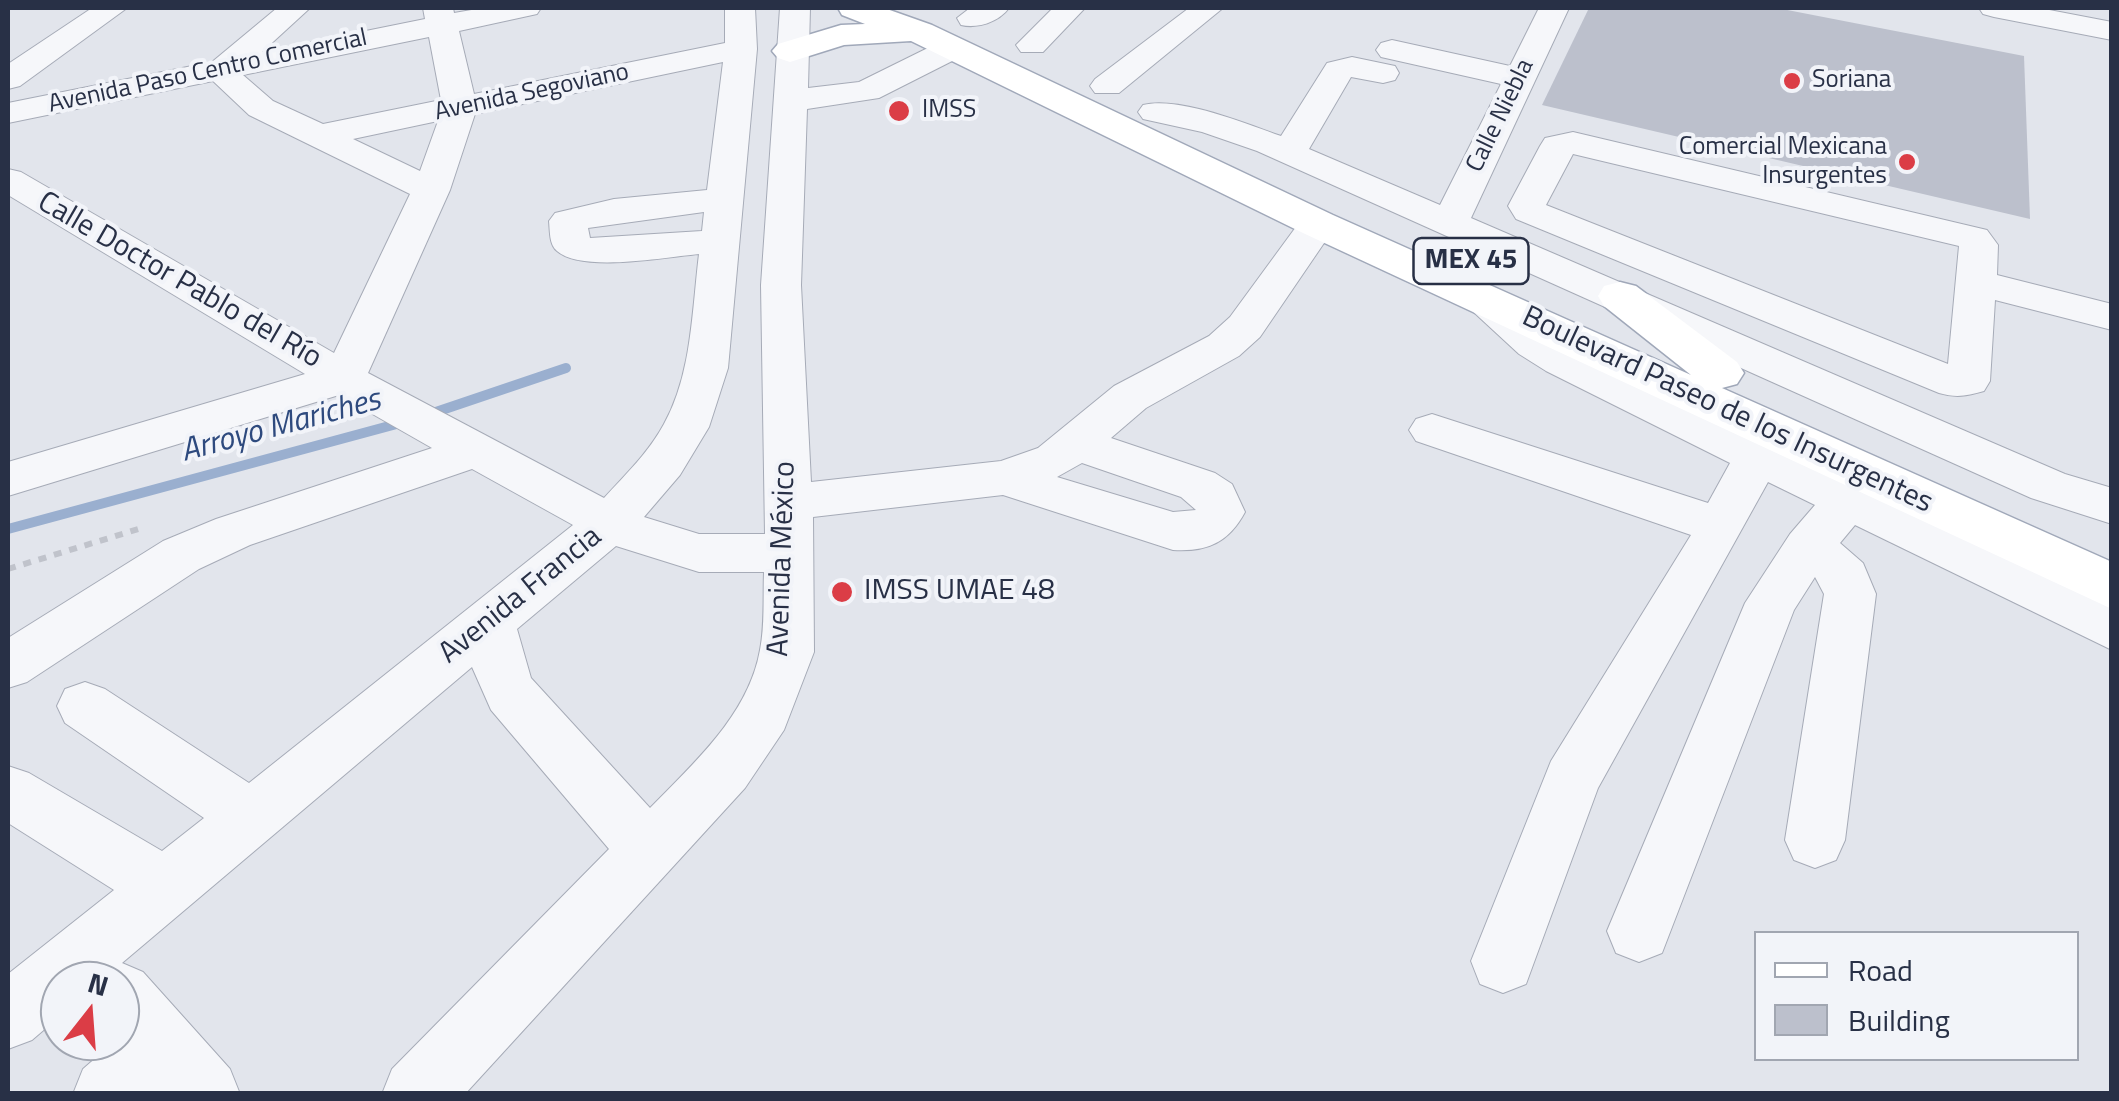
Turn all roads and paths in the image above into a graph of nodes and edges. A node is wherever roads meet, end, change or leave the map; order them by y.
1 (112, 8) edge
2 (295, 8) edge
3 (526, 8) edge
4 (740, 8) edge
5 (794, 8) edge
6 (854, 8) edge
7 (1070, 8) edge
8 (1208, 8) edge
9 (1554, 8) edge
10 (2006, 9) edge
11 (440, 15) edge
12 (958, 23) edge
13 (2112, 30) edge
14 (742, 49) junction
15 (790, 51) junction
16 (846, 57) dead end
17 (1069, 66) junction
18 (221, 70) junction
19 (1518, 78) junction
20 (8, 80) edge
21 (850, 96) junction
22 (788, 101) junction
23 (460, 108) junction
24 (1156, 112) junction
25 (8, 113) edge
26 (322, 136) junction
27 (1485, 148) junction
28 (1289, 153) junction
29 (1550, 160) junction
30 (8, 180) edge
31 (431, 190) junction
32 (724, 206) junction
33 (568, 221) dead end
34 (1318, 224) junction
35 (1449, 225) junction
36 (1975, 282) junction
37 (1707, 283) junction
38 (1474, 294) junction
39 (1620, 296) junction
40 (2112, 317) edge
41 (1702, 342) junction
42 (360, 388) junction
43 (1432, 430) dead end
44 (460, 441) junction
45 (1078, 444) junction
46 (1758, 456) junction
47 (1004, 478) junction
48 (8, 479) edge
49 (1848, 500) junction
50 (2112, 506) edge
51 (610, 523) junction
52 (1721, 526) junction
53 (789, 527) junction
54 (1808, 547) junction
55 (2112, 554) edge
56 (2112, 587) edge
57 (488, 622) junction
58 (2112, 629) edge
59 (8, 666) edge
60 (85, 706) dead end
61 (8, 792) edge
62 (251, 817) junction
63 (1815, 840) dead end
64 (658, 841) junction
65 (161, 890) junction
66 (1640, 931) dead end
67 (133, 961) edge
68 (1502, 961) dead end
69 (40, 1009) edge
70 (8, 1016) edge
71 (140, 1017) edge
72 (112, 1061) edge
73 (108, 1094) edge
74 (205, 1094) edge
75 (417, 1094) edge

1 - 20 street
2 - 18 street
3 - 11 street, Avenida Paso Centro Comercial
4 - 14 street, Avenida Francia
5 - 15 street, Avenida México
6 - 12 main road, Boulevard Paseo de los Insurgentes / MEX 45
7 - 17 street
8 - 17 street
9 - 19 street, Calle Niebla
10 - 13 street
11 - 18 street, Avenida Paso Centro Comercial
11 - 23 street
12 - 15 main road
12 - 17 main road, Boulevard Paseo de los Insurgentes / MEX 45
12 - 21 street
12 - 34 main road, Boulevard Paseo de los Insurgentes / MEX 45
14 - 23 street, Avenida Segoviano
14 - 32 street, Avenida Francia
15 - 22 street, Avenida México
16 - 21 street
17 - 24 main road, Boulevard Paseo de los Insurgentes / MEX 45
18 - 25 street, Avenida Paso Centro Comercial
18 - 26 street
19 - 27 street, Calle Niebla
19 - 28 street
21 - 22 street
22 - 53 street, Avenida México
23 - 26 street, Avenida Segoviano
23 - 31 street
24 - 28 street
24 - 41 main road, Boulevard Paseo de los Insurgentes / MEX 45
26 - 31 street
27 - 29 street
27 - 35 street, Calle Niebla
28 - 35 street
29 - 36 street
29 - 37 street
30 - 42 street, Calle Doctor Pablo del Río
31 - 42 street
32 - 33 street
32 - 51 street, Avenida Francia
34 - 38 main road, Boulevard Paseo de los Insurgentes / MEX 45
34 - 45 street
35 - 39 street
36 - 37 street
36 - 40 street
37 - 41 street
38 - 46 street
38 - 56 main road, Boulevard Paseo de los Insurgentes
39 - 41 main road
39 - 41 street
41 - 50 street
41 - 55 main road, Boulevard Paseo de los Insurgentes / MEX 45
42 - 44 street, Calle Doctor Pablo del Río
42 - 48 street
43 - 52 street
44 - 51 street, Calle Doctor Pablo del Río
44 - 59 street
45 - 47 street
45 - 47 street
46 - 49 street
46 - 52 street
47 - 53 street, Calle Doctor Pablo del Río
49 - 54 street
49 - 58 street
51 - 53 street, Calle Doctor Pablo del Río
51 - 57 street, Avenida Francia
52 - 68 street
53 - 64 street, Avenida México
54 - 63 street
54 - 66 street
57 - 62 street, Avenida Francia
57 - 64 street
60 - 62 street
61 - 65 street
62 - 65 street, Avenida Francia
64 - 75 street, Avenida México
65 - 67 street, Avenida Francia
69 - 70 street, Avenida Francia
71 - 74 street
72 - 73 street

